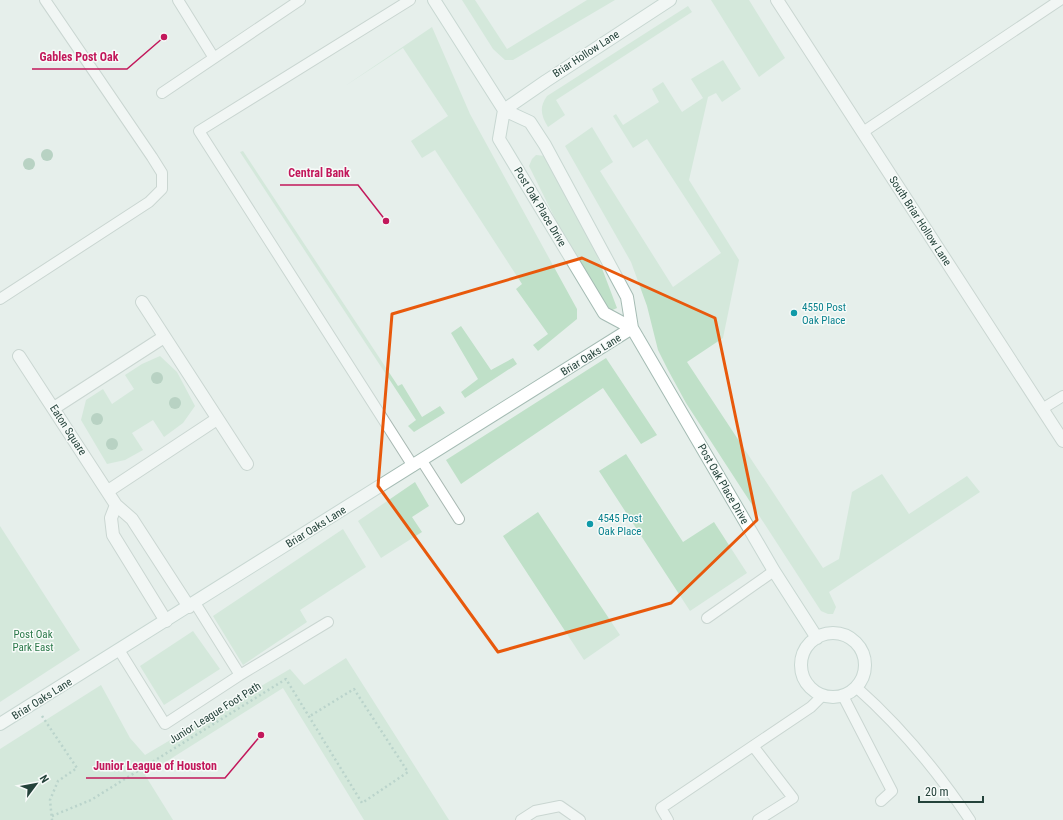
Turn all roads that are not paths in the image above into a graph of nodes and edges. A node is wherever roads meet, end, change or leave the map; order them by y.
1 (45, 0) edge
2 (178, 0) edge
3 (300, 0) edge
4 (410, 0) edge
5 (434, 0) edge
6 (670, 0) edge
7 (777, 0) edge
8 (1060, 0) edge
9 (214, 58) junction
10 (162, 93) dead end
11 (504, 110) junction
12 (863, 132) junction
13 (0, 299) edge
14 (142, 302) dead end
15 (632, 328) junction
16 (164, 337) junction
17 (19, 356) dead end
18 (1063, 396) edge
19 (54, 408) junction
20 (1042, 409) junction
21 (217, 419) junction
22 (1063, 441) edge
23 (418, 463) junction
24 (247, 464) dead end
25 (108, 491) junction
26 (116, 505) junction
27 (459, 519) dead end
28 (774, 571) junction
29 (192, 605) junction
30 (707, 618) dead end
31 (166, 621) junction
32 (328, 622) dead end
33 (817, 638) junction
34 (119, 650) junction
35 (240, 675) junction
36 (856, 687) junction
37 (822, 696) junction
38 (843, 696) junction
39 (0, 724) edge
40 (753, 746) junction
41 (881, 801) dead end
42 (521, 820) edge
43 (580, 820) edge
44 (668, 820) edge
45 (758, 820) edge
46 (970, 820) edge

1 - 13 lane
2 - 9 lane
3 - 9 lane
4 - 23 lane
5 - 11 street
6 - 11 street, Briar Hollow Lane
7 - 12 street, South Briar Hollow Lane
8 - 12 lane
9 - 10 lane
11 - 15 street, Post Oak Place Drive
11 - 15 street, Post Oak Place Drive
12 - 20 street, South Briar Hollow Lane
14 - 16 street
15 - 23 street, Briar Oaks Lane
15 - 28 street, Post Oak Place Drive
16 - 19 street
16 - 21 street
17 - 19 street, Eaton Square
18 - 20 lane
19 - 25 street, Eaton Square
20 - 22 street, South Briar Hollow Lane
21 - 24 street
21 - 25 street
23 - 27 lane
23 - 29 street, Briar Oaks Lane
25 - 26 street, Eaton Square
26 - 29 street, Eaton Square
26 - 31 street
28 - 30 lane
28 - 33 street, Post Oak Place Drive
29 - 31 street, Briar Oaks Lane
29 - 35 lane
31 - 34 street, Briar Oaks Lane
32 - 35 lane
33 - 36 street
33 - 37 street
34 - 35 lane
34 - 39 street, Briar Oaks Lane
36 - 38 street
36 - 46 lane
37 - 38 street
37 - 40 lane
38 - 41 lane
40 - 44 lane
40 - 45 lane
42 - 43 lane

